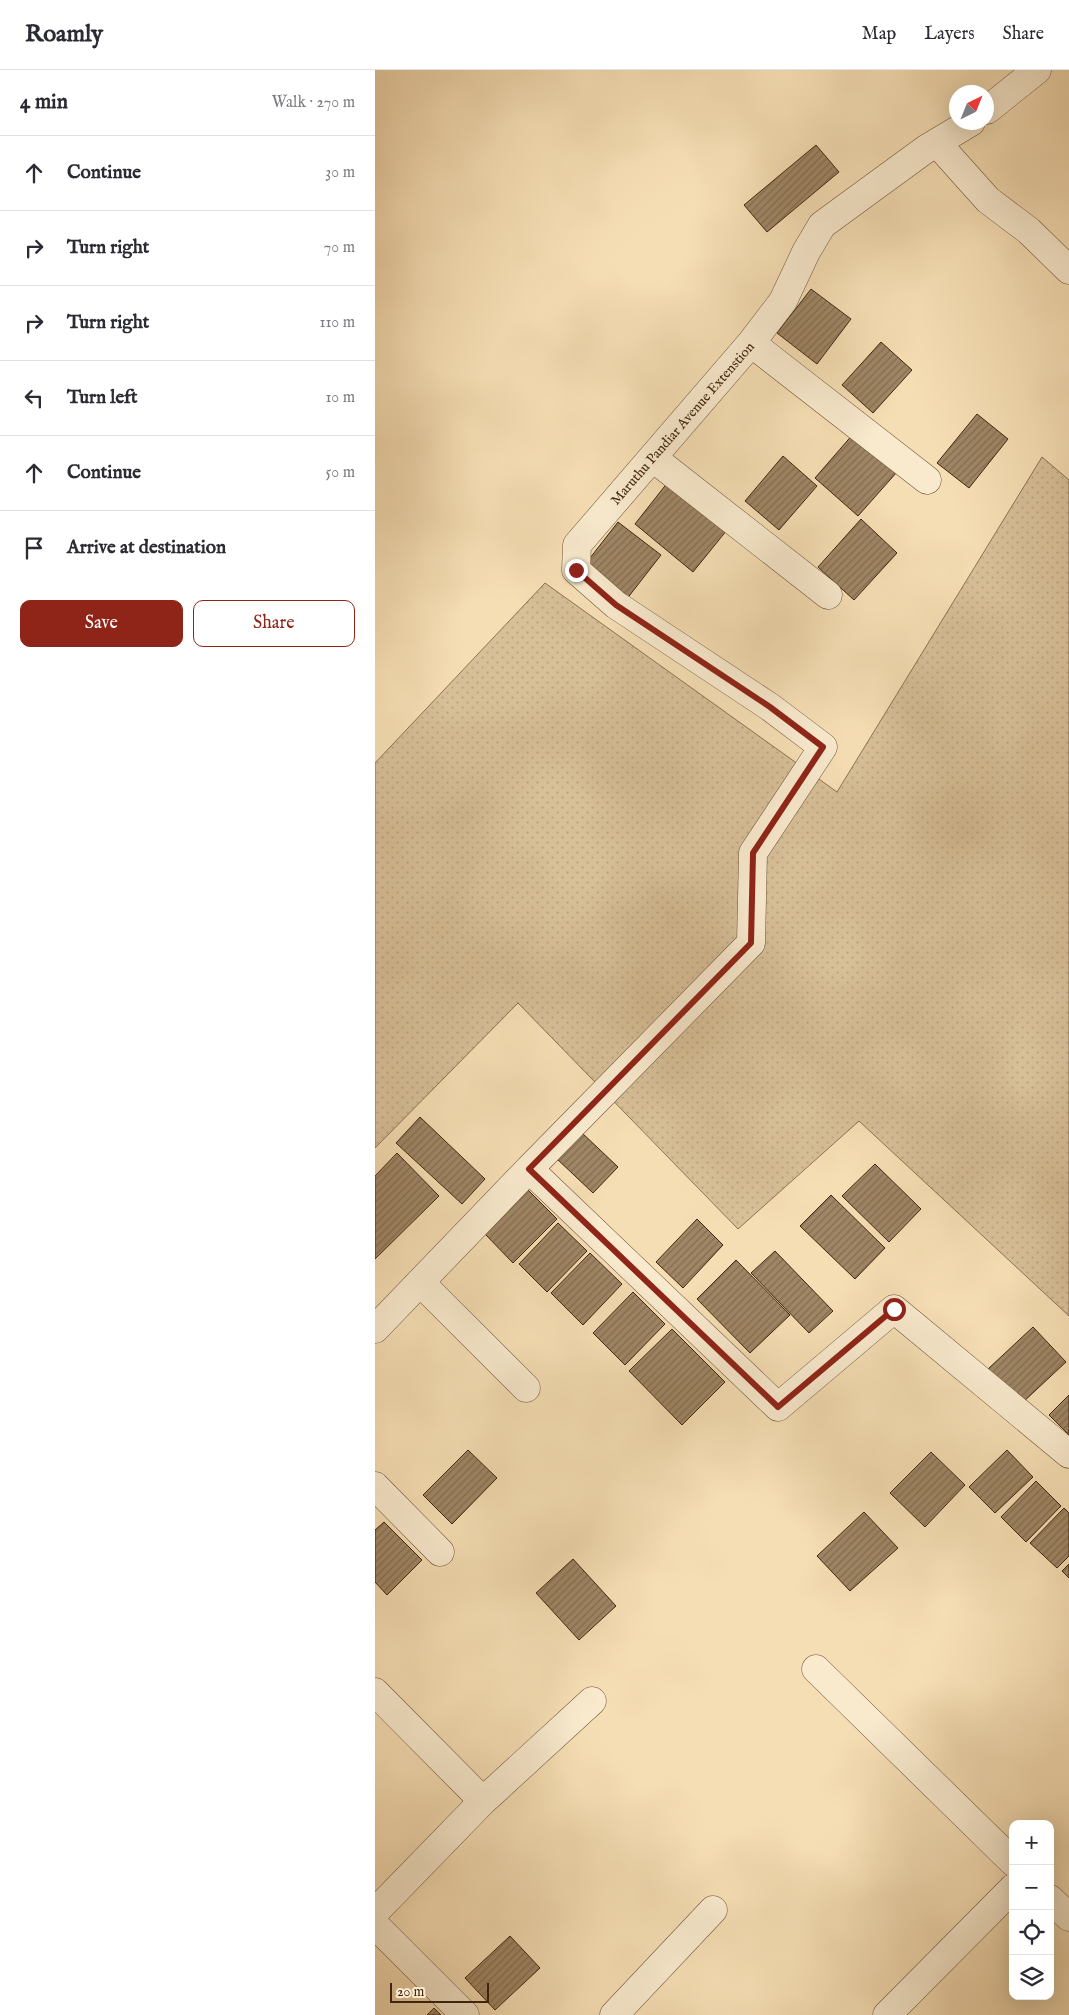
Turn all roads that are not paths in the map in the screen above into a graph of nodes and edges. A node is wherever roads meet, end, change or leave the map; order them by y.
1 (1037, 70) edge
2 (994, 104) edge
3 (957, 130) edge
4 (937, 142) junction
5 (1069, 270) edge
6 (751, 343) junction
7 (653, 458) junction
8 (927, 480) dead end
9 (828, 595) dead end
10 (529, 1169) junction
11 (420, 1282) junction
12 (375, 1329) edge
13 (526, 1388) dead end
14 (1069, 1454) edge
15 (375, 1486) edge
16 (441, 1552) dead end
17 (816, 1669) dead end
18 (375, 1692) edge
19 (592, 1701) dead end
20 (483, 1801) junction
21 (1009, 1858) edge
22 (1009, 1892) edge
23 (1054, 1903) edge
24 (713, 1910) dead end
25 (375, 1912) edge
26 (1069, 1917) edge
27 (375, 1925) edge
28 (465, 2015) edge
29 (614, 2015) edge
30 (887, 2015) edge

1 - 2 street
3 - 4 street, Maruthu Pandiar Avenue Extenstion
4 - 5 street
4 - 6 street, Maruthu Pandiar Avenue Extenstion
6 - 7 street, Maruthu Pandiar Avenue Extenstion
6 - 8 street
7 - 9 street
7 - 10 street, Maruthu Pandiar Avenue Extenstion
10 - 11 street
10 - 14 street
11 - 12 street
11 - 13 street
15 - 16 street
17 - 21 street
18 - 20 street
19 - 20 street
20 - 25 street
22 - 30 street
23 - 26 street
24 - 29 street
27 - 28 street

